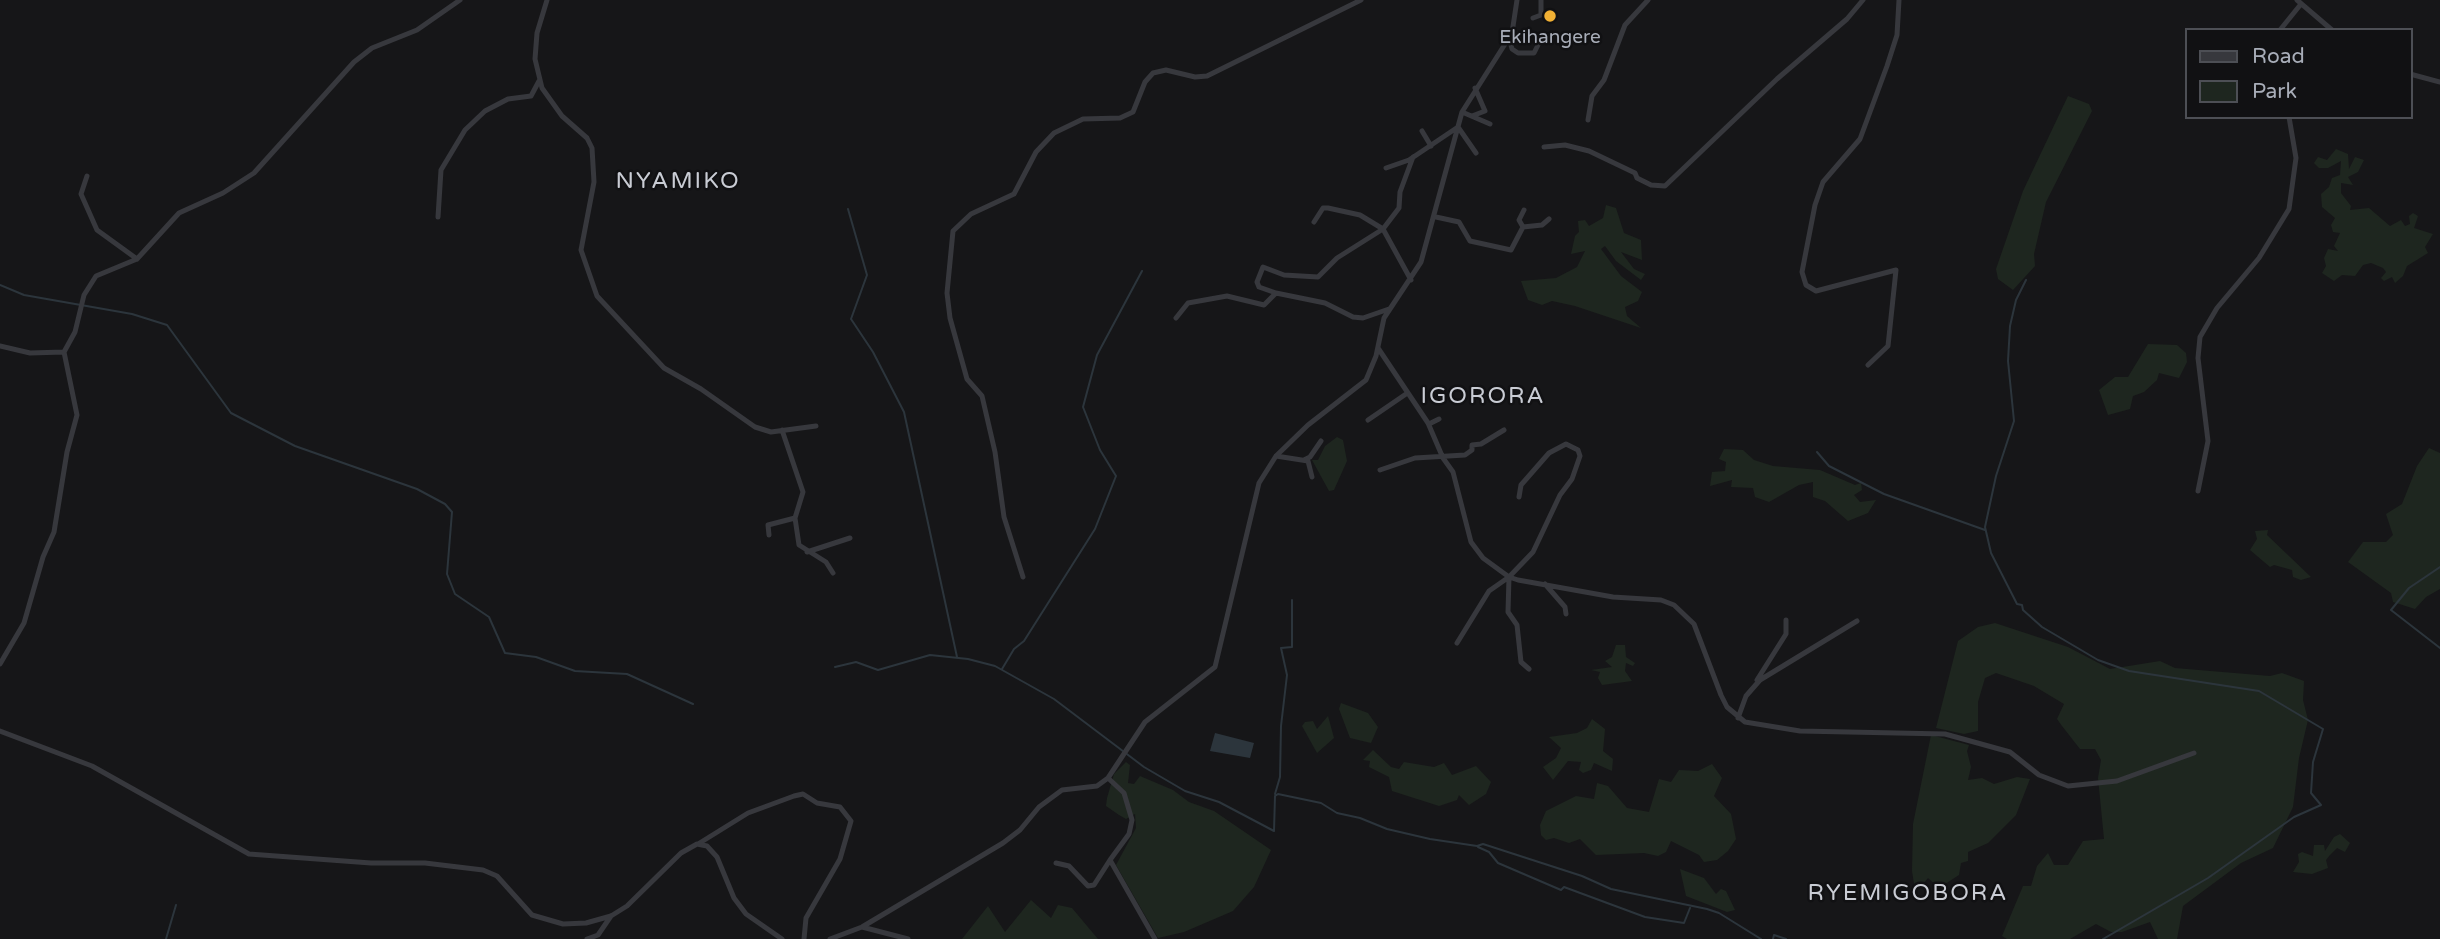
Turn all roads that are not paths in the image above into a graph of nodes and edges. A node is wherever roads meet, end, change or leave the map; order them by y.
1 (460, 0) edge
2 (547, 0) edge
3 (1361, 0) edge
4 (1517, 0) edge
5 (1541, 0) edge
6 (1648, 0) edge
7 (1863, 0) edge
8 (1899, 0) edge
9 (2299, 2) edge
10 (1533, 18) dead end
11 (2281, 28) edge
12 (2330, 28) edge
13 (1511, 34) junction
14 (1523, 37) dead end
15 (1539, 43) dead end
16 (2412, 75) edge
17 (539, 81) junction
18 (2440, 82) edge
19 (1475, 88) junction
20 (1462, 112) junction
21 (1472, 116) junction
22 (2289, 119) edge
23 (1588, 120) dead end
24 (1490, 124) dead end
25 (1458, 127) junction
26 (1422, 131) dead end
27 (1431, 146) junction
28 (1544, 147) dead end
29 (1476, 153) dead end
30 (1413, 157) junction
31 (1386, 168) dead end
32 (87, 176) dead end
33 (1524, 210) dead end
34 (438, 217) dead end
35 (1436, 217) junction
36 (1549, 219) dead end
37 (1314, 222) dead end
38 (1523, 227) junction
39 (1383, 229) junction
40 (137, 259) junction
41 (1411, 280) junction
42 (1276, 293) junction
43 (1394, 306) junction
44 (1176, 318) dead end
45 (0, 346) edge
46 (1378, 348) junction
47 (64, 352) junction
48 (1868, 365) dead end
49 (1406, 394) junction
50 (1439, 419) dead end
51 (1368, 420) dead end
52 (1429, 424) junction
53 (817, 426) dead end
54 (782, 430) junction
55 (1504, 430) dead end
56 (1321, 441) dead end
57 (1442, 455) junction
58 (1276, 456) junction
59 (1304, 460) junction
60 (1380, 470) dead end
61 (1312, 477) dead end
62 (2198, 491) dead end
63 (1519, 497) dead end
64 (795, 517) junction
65 (769, 535) dead end
66 (850, 538) dead end
67 (807, 552) junction
68 (833, 573) dead end
69 (1023, 577) dead end
70 (1509, 578) junction
71 (1545, 584) junction
72 (1566, 614) dead end
73 (1786, 620) dead end
74 (1857, 621) dead end
75 (1457, 643) dead end
76 (0, 664) edge
77 (1529, 670) dead end
78 (1756, 683) junction
79 (1738, 718) junction
80 (0, 731) edge
81 (2194, 753) dead end
82 (1108, 778) junction
83 (697, 844) junction
84 (1110, 860) junction
85 (1056, 863) dead end
86 (611, 916) junction
87 (862, 927) junction
88 (587, 939) edge
89 (782, 939) edge
90 (804, 939) edge
91 (830, 939) edge
92 (908, 939) edge
93 (1155, 939) edge

1 - 40 street
2 - 17 street
3 - 69 street
4 - 13 street
5 - 10 street
6 - 23 street
7 - 28 street
8 - 48 street
9 - 11 street
9 - 12 street
13 - 14 street
13 - 15 street
13 - 19 street
16 - 18 street
17 - 34 street
17 - 54 street
19 - 20 street
19 - 21 street
20 - 21 street
20 - 25 street
21 - 24 street
22 - 62 street
25 - 27 street
25 - 29 street
25 - 35 street
26 - 27 street
27 - 30 street
30 - 31 street
30 - 39 street
32 - 40 street
33 - 38 street
35 - 38 street
35 - 41 street
36 - 38 street
37 - 39 street
39 - 41 street
39 - 42 street
40 - 47 street
41 - 43 street
42 - 43 street
42 - 44 street
43 - 46 street
45 - 47 street
46 - 49 street
46 - 58 street
47 - 76 street
49 - 51 street
49 - 52 street
50 - 52 street
52 - 57 street
53 - 54 street
54 - 64 street
55 - 57 street
56 - 59 street
57 - 60 street
57 - 70 street
58 - 59 street
58 - 82 street
59 - 61 street
63 - 70 street
64 - 65 street
64 - 67 street
66 - 67 street
67 - 68 street
70 - 71 street
70 - 75 street
70 - 77 street
71 - 72 street
71 - 79 street
73 - 78 street
74 - 78 street
78 - 79 street
79 - 81 street
80 - 86 street
82 - 84 street
82 - 87 street
83 - 86 street
83 - 89 street
83 - 90 street
84 - 85 street
84 - 93 street
86 - 88 street
87 - 91 street
87 - 92 street

